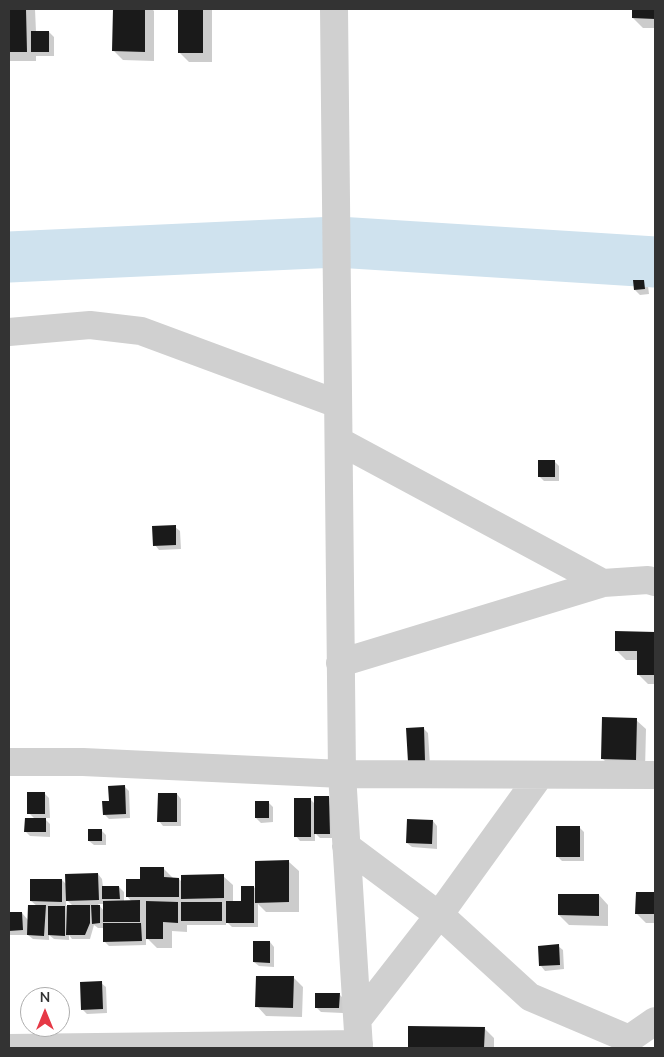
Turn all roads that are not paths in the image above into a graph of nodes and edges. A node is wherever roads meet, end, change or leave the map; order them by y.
1 (334, 9) edge
2 (9, 332) edge
3 (338, 404) junction
4 (339, 441) junction
5 (655, 582) edge
6 (603, 583) junction
7 (340, 663) junction
8 (9, 762) edge
9 (342, 774) junction
10 (540, 775) junction
11 (655, 775) edge
12 (346, 846) junction
13 (439, 916) junction
14 (655, 1021) edge
15 (359, 1037) edge
16 (9, 1048) edge

1 - 3 street
2 - 3 street
3 - 4 street
4 - 6 street
4 - 7 street
5 - 6 street
6 - 7 street
7 - 9 street
8 - 9 street
9 - 10 street
9 - 12 street
10 - 11 street
10 - 13 street
12 - 13 street
12 - 15 street
13 - 14 street
13 - 15 street
15 - 16 street

